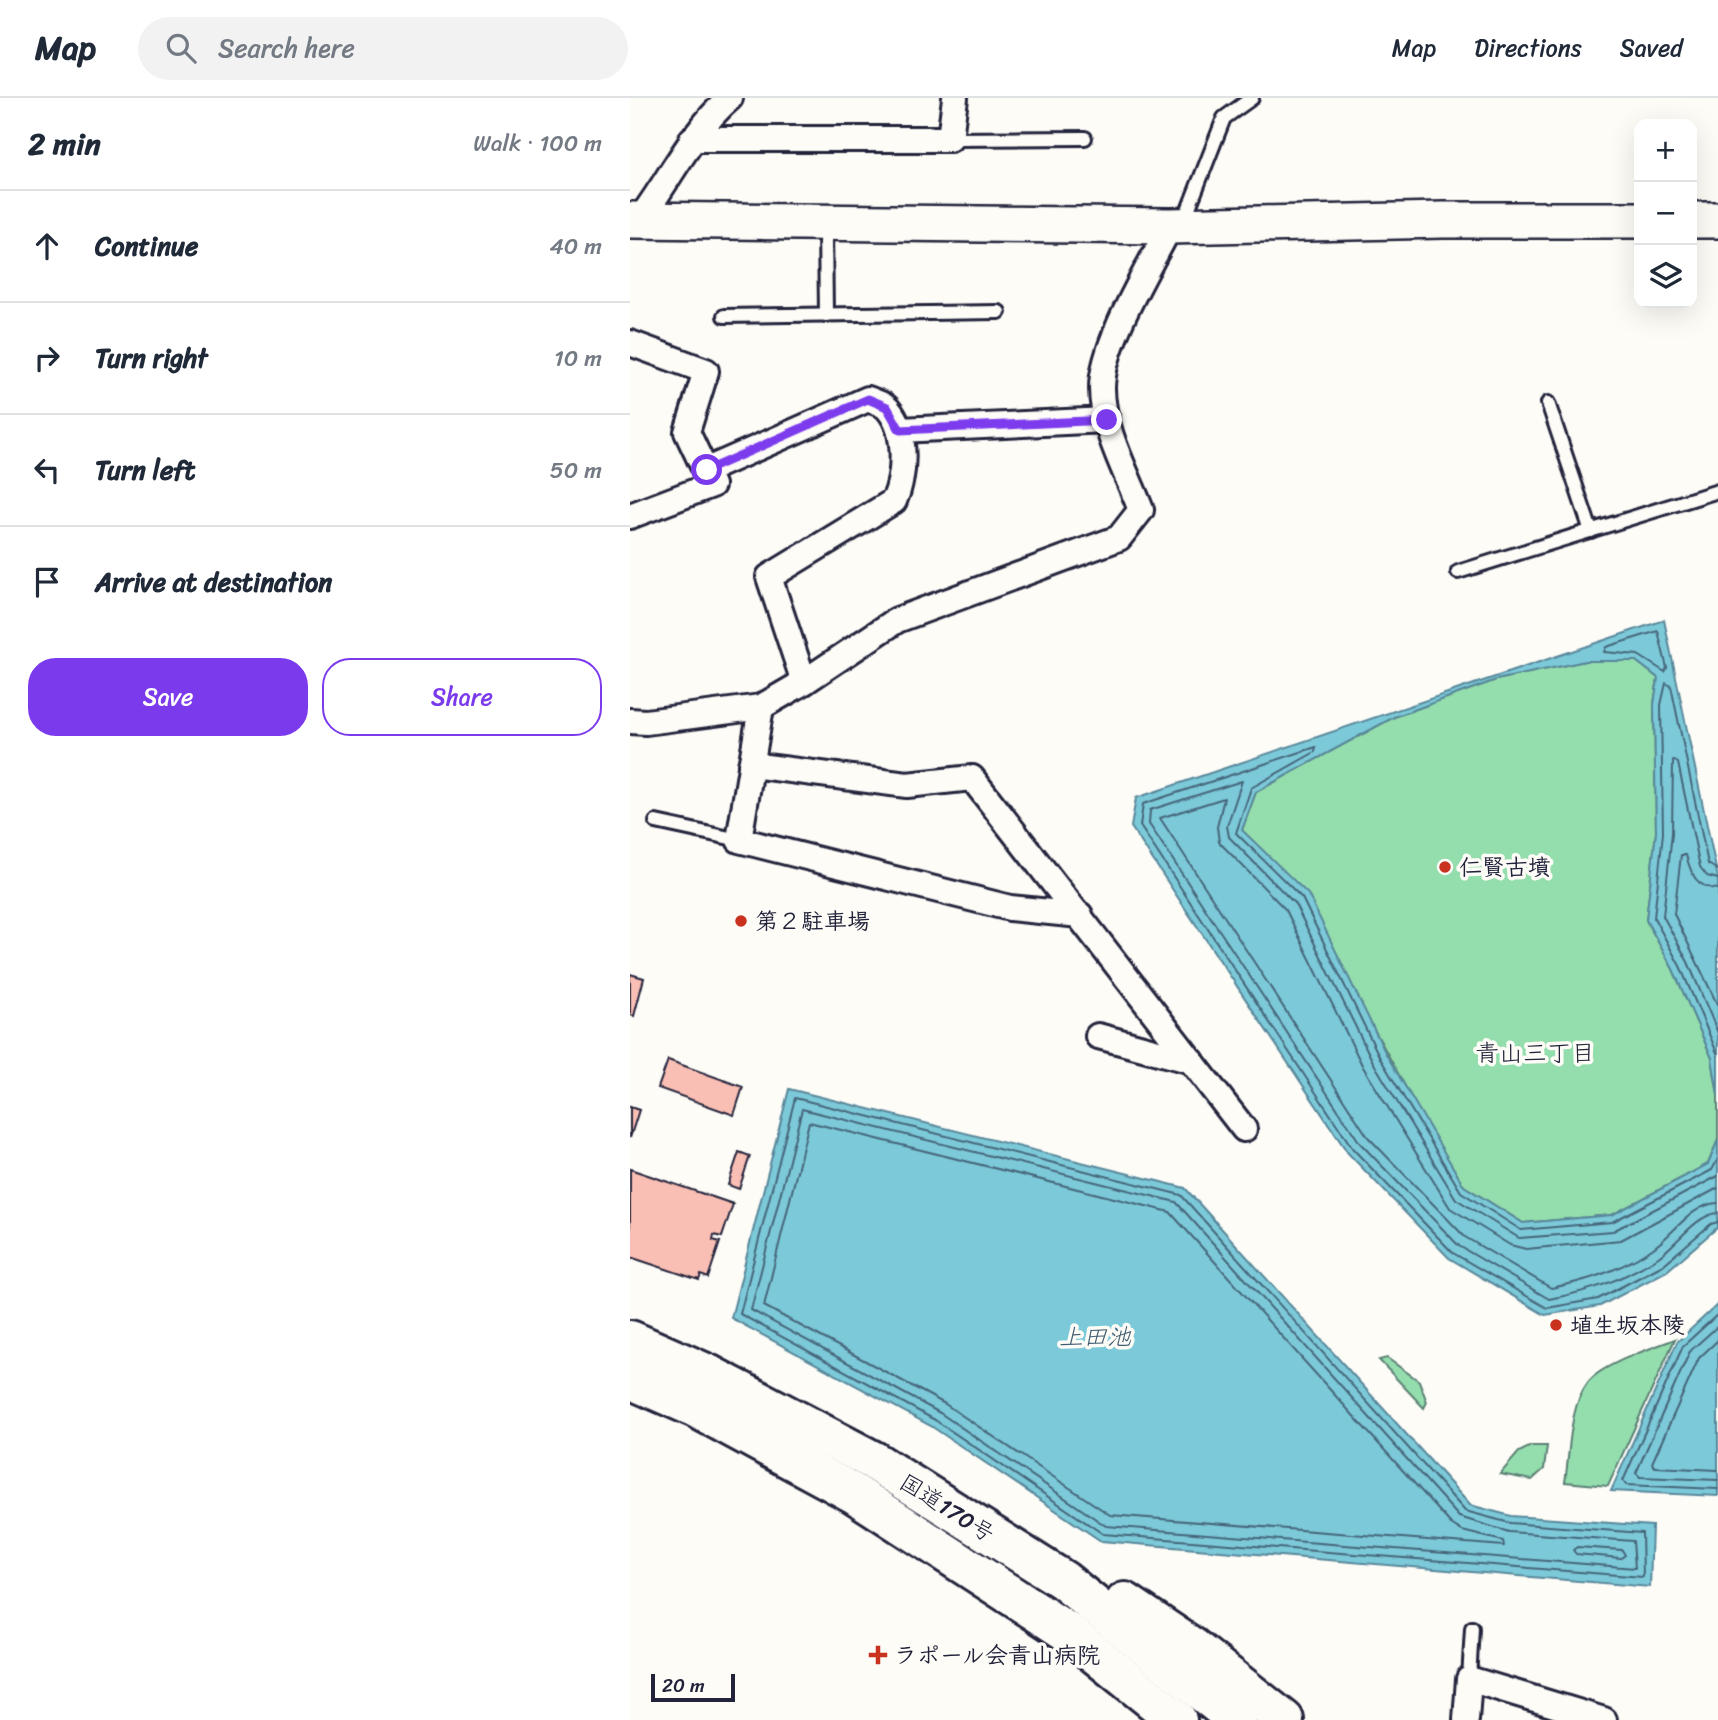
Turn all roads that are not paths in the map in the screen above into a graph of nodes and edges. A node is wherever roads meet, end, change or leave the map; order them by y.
1 (730, 98) edge
2 (955, 98) edge
3 (1252, 98) edge
4 (1085, 138) dead end
5 (692, 139) junction
6 (950, 139) junction
7 (635, 220) edge
8 (1634, 220) edge
9 (1697, 220) edge
10 (1718, 220) edge
11 (825, 222) junction
12 (1176, 226) junction
13 (999, 312) dead end
14 (826, 315) junction
15 (724, 316) dead end
16 (630, 343) edge
17 (1548, 403) dead end
18 (1107, 420) junction
19 (900, 430) junction
20 (707, 470) junction
21 (1718, 491) edge
22 (630, 516) edge
23 (1591, 531) junction
24 (1458, 572) dead end
25 (804, 682) junction
26 (761, 707) junction
27 (630, 721) edge
28 (751, 765) junction
29 (656, 822) dead end
30 (739, 840) junction
31 (1080, 915) junction
32 (1098, 1036) dead end
33 (1192, 1061) junction
34 (1244, 1129) dead end
35 (630, 1340) edge
36 (630, 1379) edge
37 (1063, 1580) junction
38 (995, 1584) junction
39 (1472, 1628) dead end
40 (1469, 1679) junction
41 (1136, 1720) edge
42 (1177, 1720) edge
43 (1237, 1720) edge
44 (1284, 1720) edge
45 (1466, 1720) edge
46 (1604, 1720) edge

1 - 5 street
2 - 6 street
3 - 12 lane
4 - 6 lane
5 - 6 street
5 - 7 street
7 - 11 street
8 - 12 street
9 - 10 street
11 - 12 street
11 - 14 lane
12 - 18 street
13 - 14 lane
14 - 15 lane
16 - 20 street
17 - 23 lane
18 - 19 street
18 - 25 street
19 - 20 street
19 - 25 street
20 - 22 street
21 - 23 lane
23 - 24 lane
25 - 26 street
26 - 27 street
26 - 28 street
28 - 30 street
28 - 31 street
29 - 30 lane
30 - 31 street
31 - 33 street
32 - 33 street
33 - 34 street
35 - 37 highway, 国道170号
36 - 38 highway, 国道170号
37 - 43 highway, 国道170号
37 - 44 highway
38 - 41 highway
38 - 42 highway, 国道170号
39 - 40 lane
40 - 45 street
40 - 46 street

